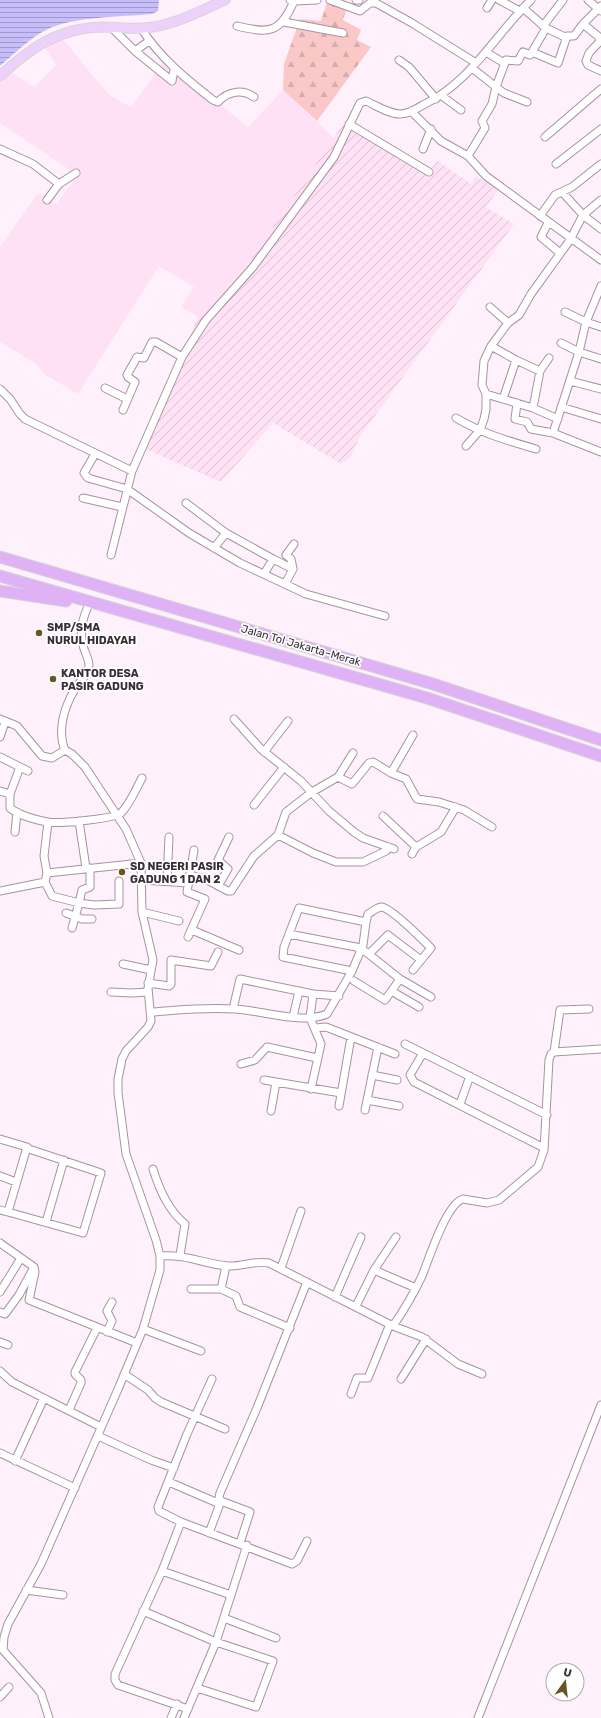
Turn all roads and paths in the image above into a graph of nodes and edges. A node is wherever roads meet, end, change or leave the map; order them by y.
1 (225, 0) edge
2 (317, 0) edge
3 (330, 0) edge
4 (492, 0) edge
5 (499, 0) edge
6 (531, 0) edge
7 (563, 0) edge
8 (588, 0) edge
9 (292, 1) edge
10 (487, 8) dead end
11 (600, 8) edge
12 (522, 9) junction
13 (284, 22) junction
14 (583, 24) junction
15 (237, 26) dead end
16 (545, 27) junction
17 (112, 28) junction
18 (141, 28) junction
19 (343, 33) dead end
20 (567, 38) junction
21 (149, 41) junction
22 (601, 41) edge
23 (135, 51) junction
24 (486, 52) junction
25 (532, 52) junction
26 (399, 60) dead end
27 (504, 63) junction
28 (474, 66) junction
29 (174, 70) junction
30 (601, 71) edge
31 (0, 76) edge
32 (496, 87) junction
33 (601, 90) edge
34 (254, 97) dead end
35 (439, 97) junction
36 (527, 102) dead end
37 (461, 110) dead end
38 (411, 111) junction
39 (349, 124) junction
40 (431, 129) junction
41 (601, 129) edge
42 (545, 137) dead end
43 (423, 149) dead end
44 (0, 150) edge
45 (468, 156) junction
46 (556, 164) dead end
47 (601, 164) edge
48 (429, 172) dead end
49 (76, 173) dead end
50 (59, 184) junction
51 (563, 193) junction
52 (47, 200) dead end
53 (601, 200) edge
54 (583, 215) junction
55 (540, 216) junction
56 (548, 223) junction
57 (601, 229) edge
58 (570, 240) junction
59 (560, 253) junction
60 (601, 260) edge
61 (601, 286) edge
62 (490, 307) dead end
63 (565, 312) dead end
64 (586, 322) junction
65 (508, 323) junction
66 (601, 327) edge
67 (561, 343) dead end
68 (491, 346) junction
69 (579, 352) junction
70 (182, 357) junction
71 (549, 358) dead end
72 (601, 359) edge
73 (516, 360) junction
74 (540, 370) junction
75 (570, 381) junction
76 (105, 388) dead end
77 (0, 389) edge
78 (601, 389) edge
79 (486, 394) junction
80 (127, 399) junction
81 (503, 399) junction
82 (517, 403) junction
83 (561, 407) junction
84 (533, 408) junction
85 (123, 410) dead end
86 (456, 418) dead end
87 (601, 418) edge
88 (558, 419) junction
89 (480, 430) junction
90 (554, 433) junction
91 (466, 446) dead end
92 (536, 449) dead end
93 (601, 452) edge
94 (95, 454) junction
95 (132, 471) junction
96 (127, 489) junction
97 (83, 498) dead end
98 (186, 503) dead end
99 (122, 508) junction
100 (226, 533) junction
101 (294, 544) dead end
102 (214, 548) junction
103 (0, 552) edge
104 (111, 555) dead end
105 (0, 557) edge
106 (273, 559) junction
107 (29, 565) junction
108 (293, 569) junction
109 (264, 574) junction
110 (0, 576) edge
111 (285, 584) junction
112 (0, 591) edge
113 (87, 605) junction
114 (385, 616) dead end
115 (234, 719) dead end
116 (2, 721) edge
117 (288, 721) dead end
118 (413, 735) dead end
119 (0, 737) edge
120 (601, 740) edge
121 (65, 750) junction
122 (264, 752) junction
123 (353, 752) dead end
124 (601, 756) edge
125 (0, 757) edge
126 (20, 767) junction
127 (284, 767) junction
128 (28, 772) dead end
129 (390, 773) junction
130 (338, 777) junction
131 (142, 778) dead end
132 (0, 791) edge
133 (312, 792) junction
134 (10, 794) junction
135 (254, 805) dead end
136 (456, 807) junction
137 (17, 812) junction
138 (116, 816) junction
139 (383, 816) dead end
140 (79, 821) junction
141 (48, 822) junction
142 (492, 827) dead end
143 (15, 832) dead end
144 (278, 835) junction
145 (169, 837) dead end
146 (230, 837) dead end
147 (416, 846) junction
148 (194, 850) dead end
149 (412, 854) dead end
150 (141, 863) junction
151 (88, 868) junction
152 (47, 873) junction
153 (189, 875) junction
154 (142, 880) junction
155 (119, 881) dead end
156 (167, 881) junction
157 (45, 882) junction
158 (188, 883) junction
159 (218, 886) junction
160 (0, 891) edge
161 (79, 903) junction
162 (142, 912) junction
163 (66, 914) dead end
164 (76, 916) junction
165 (92, 919) dead end
166 (179, 921) dead end
167 (366, 922) junction
168 (72, 928) dead end
169 (192, 930) junction
170 (289, 934) junction
171 (188, 937) dead end
172 (239, 950) dead end
173 (366, 951) junction
174 (218, 952) dead end
175 (421, 960) junction
176 (124, 964) dead end
177 (151, 970) junction
178 (414, 970) dead end
179 (352, 971) junction
180 (400, 979) junction
181 (354, 980) dead end
182 (148, 983) junction
183 (299, 991) junction
184 (111, 992) dead end
185 (148, 992) junction
186 (393, 992) junction
187 (313, 994) junction
188 (339, 996) junction
189 (431, 997) dead end
190 (419, 1007) dead end
191 (233, 1009) junction
192 (589, 1009) dead end
193 (151, 1012) junction
194 (293, 1017) junction
195 (313, 1023) junction
196 (351, 1037) junction
197 (405, 1044) dead end
198 (378, 1047) junction
199 (601, 1049) edge
200 (554, 1052) junction
201 (423, 1053) junction
202 (395, 1054) dead end
203 (317, 1058) junction
204 (241, 1064) dead end
205 (372, 1075) junction
206 (470, 1076) junction
207 (264, 1080) dead end
208 (397, 1080) dead end
209 (276, 1082) junction
210 (311, 1089) junction
211 (341, 1093) junction
212 (367, 1100) junction
213 (460, 1104) junction
214 (339, 1106) dead end
215 (399, 1106) dead end
216 (365, 1110) dead end
217 (271, 1111) dead end
218 (547, 1114) junction
219 (0, 1139) edge
220 (27, 1147) junction
221 (544, 1148) junction
222 (64, 1160) junction
223 (153, 1169) dead end
224 (0, 1176) edge
225 (16, 1182) junction
226 (0, 1210) edge
227 (302, 1211) dead end
228 (8, 1212) junction
229 (46, 1222) junction
230 (361, 1237) dead end
231 (396, 1237) dead end
232 (0, 1243) edge
233 (180, 1255) junction
234 (160, 1256) junction
235 (21, 1258) junction
236 (226, 1266) junction
237 (34, 1267) junction
238 (281, 1268) junction
239 (374, 1270) junction
240 (307, 1282) junction
241 (416, 1288) junction
242 (191, 1289) dead end
243 (221, 1289) junction
244 (0, 1292) edge
245 (19, 1294) junction
246 (29, 1297) junction
247 (335, 1297) junction
248 (112, 1302) dead end
249 (356, 1306) junction
250 (0, 1312) edge
251 (391, 1325) junction
252 (97, 1328) junction
253 (290, 1328) junction
254 (143, 1329) junction
255 (107, 1332) junction
256 (426, 1339) junction
257 (0, 1342) edge
258 (137, 1343) junction
259 (8, 1345) dead end
260 (201, 1351) dead end
261 (0, 1371) edge
262 (124, 1374) junction
263 (482, 1374) dead end
264 (402, 1379) dead end
265 (212, 1380) dead end
266 (351, 1394) dead end
267 (44, 1398) junction
268 (601, 1404) edge
269 (69, 1410) junction
270 (195, 1417) junction
271 (101, 1427) junction
272 (225, 1429) dead end
273 (98, 1436) junction
274 (0, 1454) edge
275 (15, 1461) junction
276 (174, 1468) junction
277 (169, 1482) junction
278 (75, 1488) junction
279 (221, 1502) junction
280 (181, 1522) junction
281 (209, 1533) junction
282 (307, 1542) dead end
283 (243, 1544) junction
284 (162, 1571) junction
285 (26, 1590) junction
286 (63, 1595) dead end
287 (231, 1595) junction
288 (142, 1611) junction
289 (224, 1618) junction
290 (276, 1638) dead end
291 (216, 1642) junction
292 (2, 1652) edge
293 (9, 1687) dead end
294 (197, 1688) junction
295 (0, 1697) edge
296 (177, 1704) junction
297 (188, 1709) junction
298 (49, 1718) edge
299 (170, 1718) edge
300 (184, 1718) edge
301 (478, 1718) edge

1 - 18 main road
2 - 9 street
3 - 28 street
4 - 10 street
5 - 12 street
6 - 12 street
7 - 16 street
8 - 11 street
9 - 13 street
11 - 14 street
12 - 16 street
12 - 24 street
13 - 15 street
13 - 19 street
14 - 20 street
14 - 22 street
16 - 20 street
16 - 25 street
17 - 18 main road
17 - 23 street
17 - 31 main road
18 - 21 street
20 - 25 street
21 - 23 street
21 - 29 street
22 - 30 street
23 - 29 street
24 - 27 street
24 - 28 street
25 - 27 street
26 - 35 street
27 - 32 street
28 - 32 street
28 - 35 street
29 - 34 street
32 - 36 street
32 - 45 street
33 - 42 street
35 - 37 street
35 - 38 street
38 - 39 street
38 - 40 street
39 - 48 street
39 - 70 street
40 - 43 street
40 - 45 street
41 - 46 street
44 - 50 street
45 - 55 street
47 - 51 street
49 - 50 street
50 - 52 street
51 - 54 street
51 - 55 street
53 - 54 street
54 - 57 street
54 - 58 street
55 - 56 street
56 - 58 street
56 - 59 street
58 - 59 street
58 - 60 street
59 - 65 street
61 - 64 street
62 - 65 street
63 - 64 street
64 - 66 street
64 - 69 street
65 - 68 street
67 - 69 street
68 - 73 street
68 - 79 street
69 - 72 street
69 - 75 street
70 - 80 street
70 - 95 street
71 - 74 street
73 - 74 street
73 - 81 street
74 - 84 street
75 - 78 street
75 - 83 street
76 - 80 street
77 - 94 street
79 - 81 street
79 - 89 street
80 - 85 street
81 - 82 street
82 - 84 street
82 - 90 street
83 - 87 street
83 - 88 street
84 - 88 street
86 - 89 street
88 - 90 street
89 - 91 street
89 - 92 street
90 - 93 street
94 - 95 street
94 - 96 street
95 - 96 street
96 - 99 street
96 - 102 street
97 - 99 street
98 - 100 street
99 - 104 street
100 - 102 street
100 - 106 street
101 - 108 street
102 - 109 street
103 - 107 highway
105 - 107 highway, Jalan Tol Jakarta–Merak
106 - 108 street
106 - 109 street
107 - 120 highway, Jalan Tol Jakarta–Merak
108 - 111 street
109 - 111 street
110 - 113 highway, Jalan Tol Jakarta–Merak
111 - 114 street
112 - 113 highway
113 - 121 street
113 - 124 highway, Jalan Tol Jakarta–Merak
115 - 122 street
116 - 119 street
116 - 121 street
117 - 122 street
118 - 129 street
121 - 138 street
122 - 127 street
123 - 130 street
125 - 126 street
126 - 128 street
126 - 134 street
127 - 133 street
127 - 135 street
129 - 130 street
129 - 136 street
130 - 133 street
131 - 138 street
132 - 134 street
133 - 144 street
133 - 144 street
134 - 137 street
136 - 142 street
136 - 147 street
137 - 141 street
137 - 143 street
138 - 140 street
138 - 150 street
139 - 147 street
140 - 141 street
140 - 151 street
141 - 152 street
144 - 159 street
145 - 156 street
146 - 159 street
147 - 149 street
148 - 153 street
150 - 151 street
150 - 154 street
151 - 152 street
151 - 161 street
152 - 157 street
153 - 158 street
153 - 159 street
154 - 156 street
154 - 162 street
155 - 161 street
156 - 158 street
157 - 160 street
157 - 161 street
158 - 169 street
161 - 164 street
162 - 166 street
162 - 177 street
163 - 164 street
164 - 165 street
164 - 168 street
167 - 170 street
167 - 173 street
167 - 175 street
169 - 171 street
169 - 172 street
170 - 173 street
170 - 179 street
173 - 175 street
173 - 179 street
173 - 180 street
174 - 182 street
175 - 178 street
176 - 177 street
177 - 182 street
179 - 188 street
180 - 186 street
180 - 189 street
181 - 186 street
182 - 185 street
183 - 187 street
183 - 191 street
183 - 194 street
184 - 185 street
185 - 193 street
186 - 190 street
187 - 188 street
187 - 195 street
188 - 195 street
191 - 193 street
191 - 194 street
192 - 200 street
193 - 234 street
194 - 195 street
195 - 196 street
195 - 203 street
196 - 198 street
196 - 211 street
197 - 201 street
198 - 202 street
198 - 205 street
199 - 200 street
200 - 218 street
201 - 206 street
201 - 213 street
203 - 204 street
203 - 210 street
205 - 208 street
205 - 212 street
206 - 213 street
206 - 218 street
207 - 209 street
209 - 210 street
209 - 217 street
210 - 211 street
211 - 214 street
212 - 215 street
212 - 216 street
213 - 221 street
218 - 221 street
219 - 220 street
220 - 222 street
220 - 225 street
221 - 241 street
222 - 229 street
222 - 229 street
223 - 233 street
224 - 225 street
225 - 228 street
226 - 228 street
227 - 238 street
228 - 229 street
230 - 247 street
231 - 239 street
232 - 235 street
233 - 234 street
233 - 236 street
234 - 254 street
235 - 237 street
235 - 244 street
236 - 238 street
236 - 243 street
237 - 245 street
237 - 246 street
238 - 240 street
239 - 241 street
239 - 249 street
240 - 247 street
240 - 253 street
241 - 251 street
242 - 243 street
243 - 253 street
245 - 246 street
245 - 250 street
246 - 252 street
247 - 249 street
248 - 255 street
249 - 251 street
251 - 256 street
251 - 266 street
252 - 255 street
252 - 269 street
253 - 279 street
254 - 258 street
254 - 260 street
255 - 258 street
256 - 263 street
256 - 264 street
257 - 259 street
258 - 262 street
261 - 267 street
262 - 270 street
262 - 271 street
265 - 270 street
267 - 269 street
267 - 275 street
268 - 301 street
269 - 271 street
270 - 272 street
270 - 276 street
271 - 273 street
273 - 276 street
273 - 278 street
274 - 275 street
275 - 278 street
276 - 277 street
277 - 279 street
277 - 280 street
278 - 285 street
279 - 281 street
279 - 283 street
280 - 281 street
280 - 284 street
281 - 283 street
282 - 283 street
283 - 287 street
284 - 287 street
284 - 288 street
285 - 286 street
285 - 292 street
287 - 289 street
288 - 291 street
288 - 296 street
289 - 290 street
289 - 291 street
291 - 294 street
291 - 294 street
292 - 298 street
293 - 295 street
294 - 297 street
296 - 297 street
296 - 299 street
297 - 300 street

